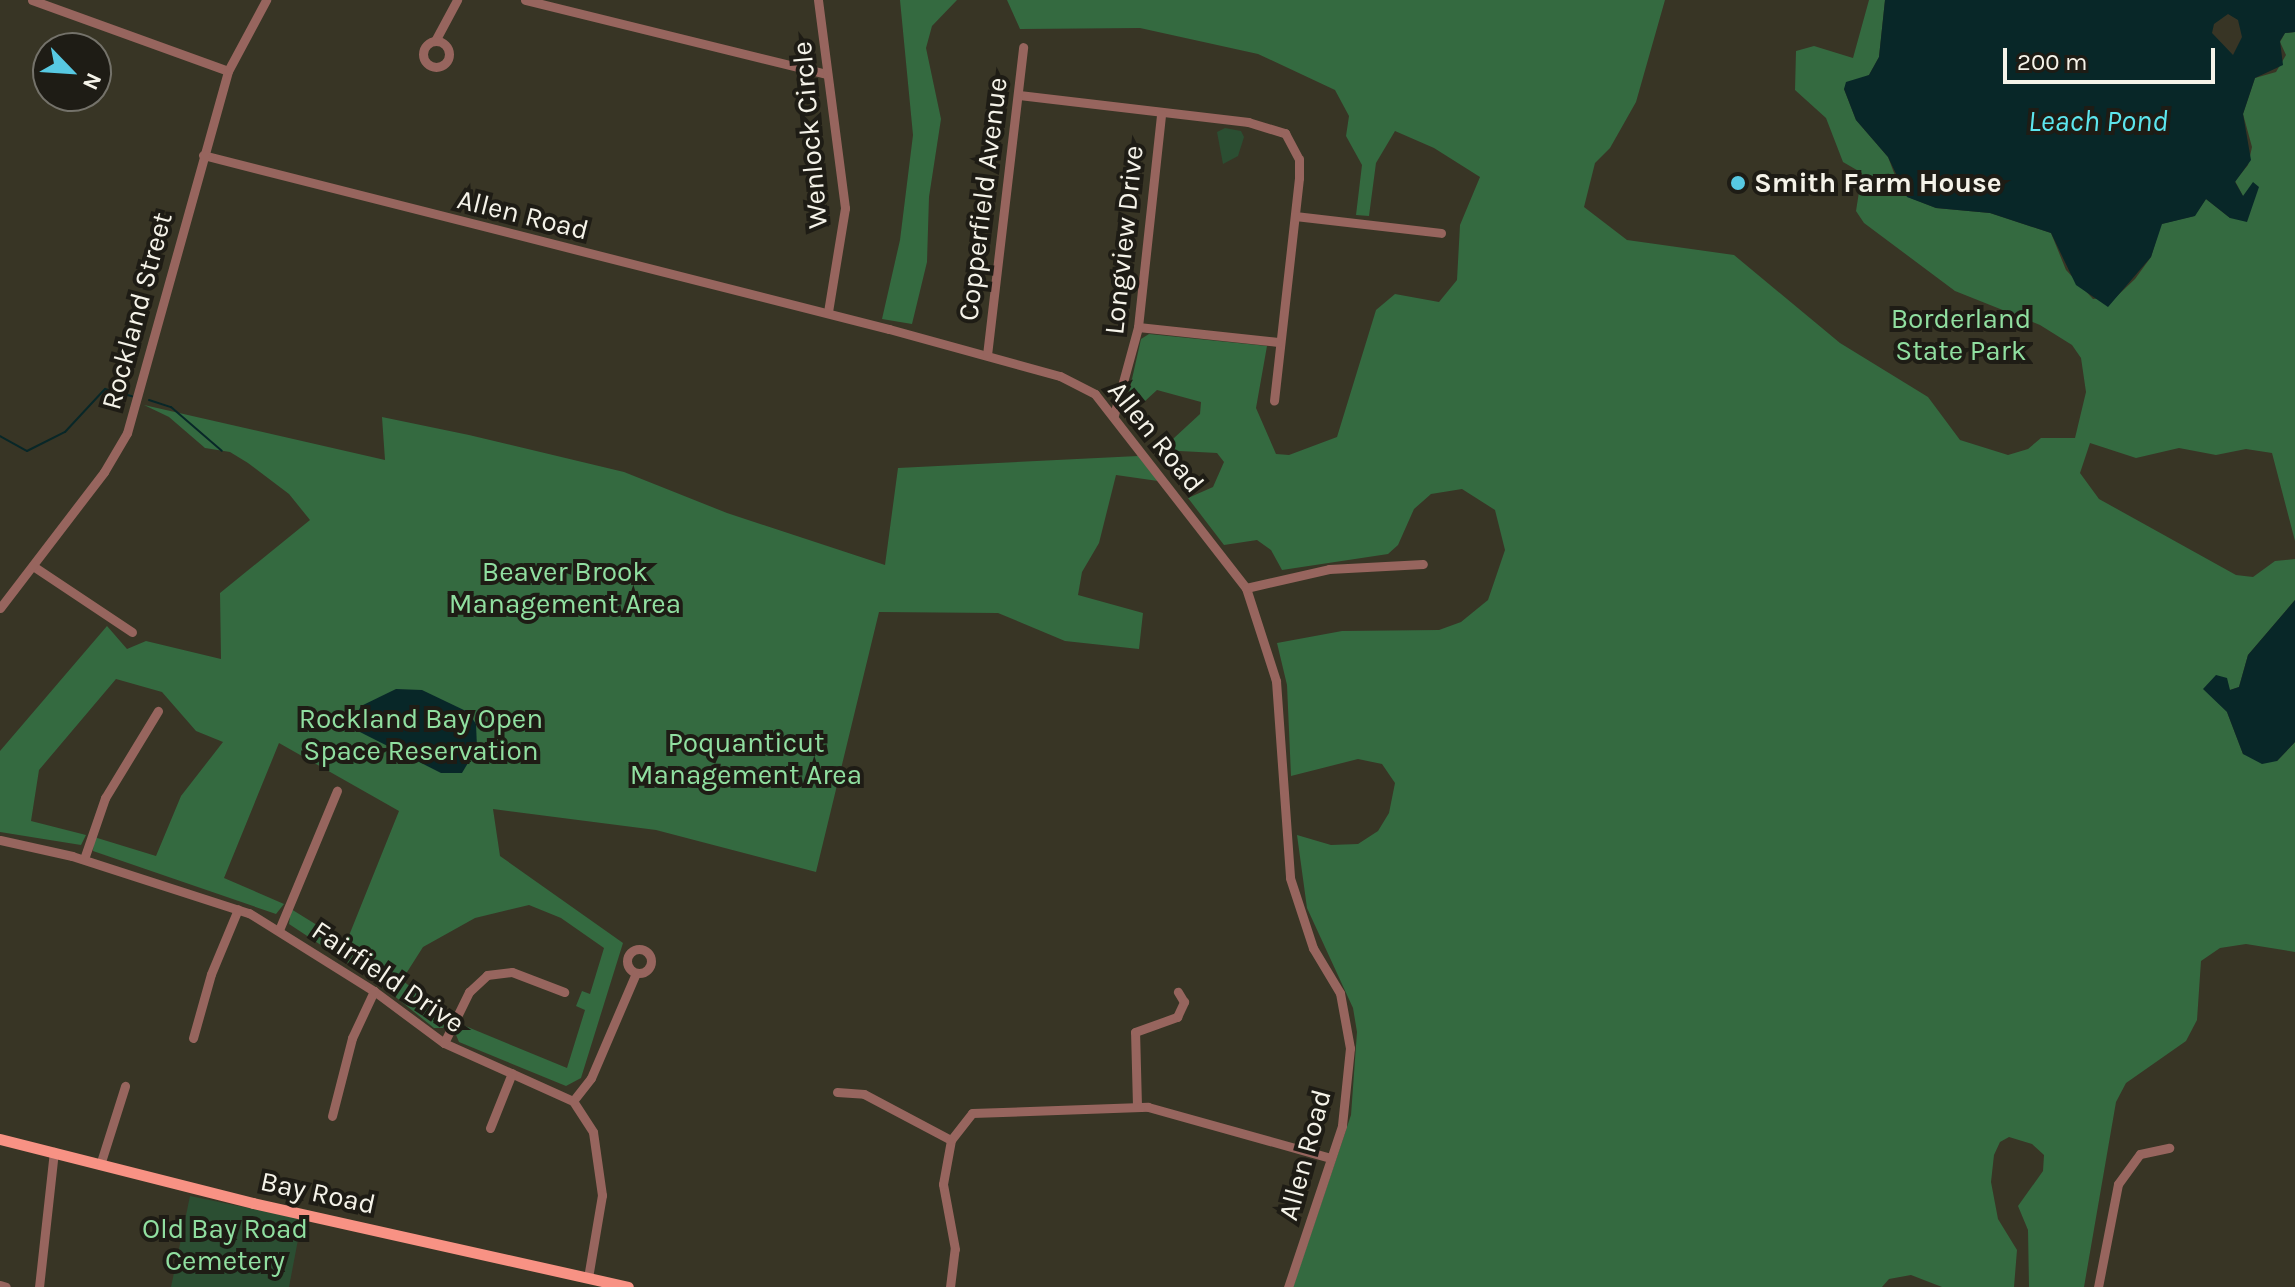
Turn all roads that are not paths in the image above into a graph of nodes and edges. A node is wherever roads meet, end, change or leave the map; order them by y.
1 (32, 0) edge
2 (266, 0) edge
3 (457, 0) edge
4 (525, 0) edge
5 (818, 0) edge
6 (435, 41) dead end
7 (1023, 47) dead end
8 (228, 71) junction
9 (826, 74) junction
10 (1019, 95) junction
11 (1161, 114) junction
12 (203, 155) junction
13 (1295, 216) junction
14 (1441, 233) dead end
15 (828, 312) junction
16 (1138, 327) junction
17 (1278, 342) junction
18 (987, 355) junction
19 (1274, 401) dead end
20 (1114, 415) junction
21 (1423, 564) dead end
22 (33, 566) junction
23 (1246, 588) junction
24 (0, 608) edge
25 (132, 632) dead end
26 (158, 711) dead end
27 (337, 791) dead end
28 (0, 840) edge
29 (84, 859) junction
30 (238, 909) junction
31 (279, 930) junction
32 (636, 973) dead end
33 (374, 991) junction
34 (564, 992) dead end
35 (1178, 992) dead end
36 (193, 1038) dead end
37 (444, 1043) junction
38 (512, 1073) junction
39 (125, 1086) dead end
40 (837, 1092) dead end
41 (573, 1101) junction
42 (1137, 1106) junction
43 (332, 1116) dead end
44 (490, 1128) dead end
45 (0, 1139) edge
46 (951, 1140) junction
47 (2169, 1148) dead end
48 (54, 1152) junction
49 (1331, 1158) junction
50 (100, 1165) junction
51 (588, 1278) junction
52 (0, 1285) edge
53 (6, 1287) edge
54 (39, 1287) edge
55 (628, 1287) edge
56 (950, 1287) edge
57 (1288, 1287) edge
58 (2098, 1287) edge

1 - 8 street
2 - 8 street, Rockland Street
3 - 6 street
4 - 9 street
5 - 9 street, Wenlock Circle
7 - 10 street, Copperfield Avenue
8 - 12 street, Rockland Street
9 - 15 street, Wenlock Circle
10 - 11 street
10 - 18 street, Copperfield Avenue
11 - 13 street
11 - 16 street, Longview Drive
12 - 15 street, Allen Road
12 - 22 street, Rockland Street
13 - 14 street
13 - 17 street
15 - 18 street, Allen Road
16 - 17 street
16 - 20 street, Longview Drive
17 - 19 street
18 - 20 street, Allen Road
20 - 23 street, Allen Road
21 - 23 street
22 - 24 street, Rockland Street
22 - 25 street
23 - 49 street, Allen Road
26 - 29 street
27 - 31 street
28 - 29 street, Fairfield Drive
29 - 30 street, Fairfield Drive
30 - 31 street, Fairfield Drive
30 - 36 street
31 - 33 street, Fairfield Drive
32 - 41 street
33 - 37 street, Fairfield Drive
33 - 43 street
34 - 37 street
35 - 42 street
37 - 38 street, Fairfield Drive
38 - 41 street, Fairfield Drive
38 - 44 street
39 - 50 street
40 - 46 street
41 - 51 street
42 - 46 street
42 - 49 street
45 - 48 main road, Bay Road
46 - 56 street
47 - 58 street
48 - 50 main road, Bay Road
48 - 54 street
49 - 57 street, Allen Road
50 - 51 main road, Bay Road
51 - 55 main road, Bay Road
52 - 53 street

